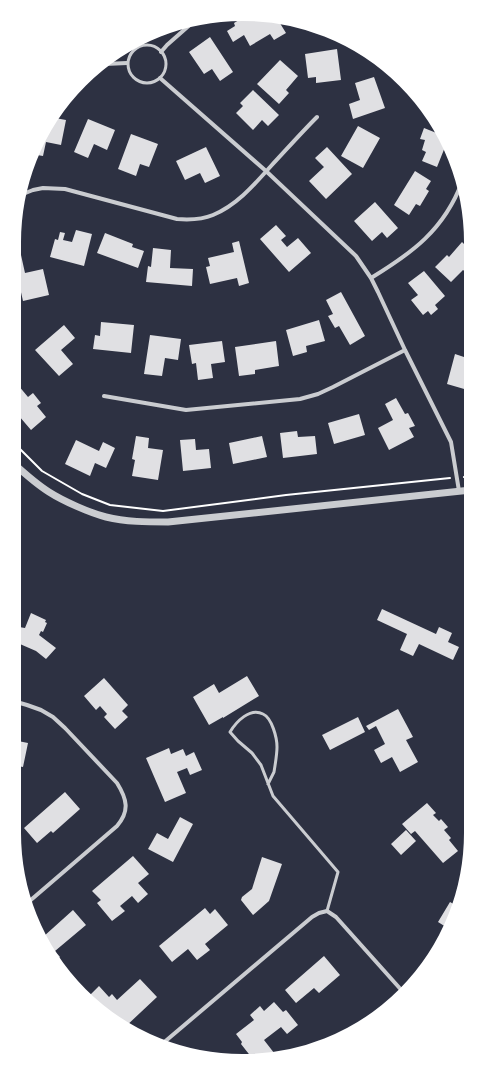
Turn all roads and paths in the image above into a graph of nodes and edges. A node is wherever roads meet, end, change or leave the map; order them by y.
1 (187, 27) edge
2 (161, 52) junction
3 (127, 63) junction
4 (110, 64) edge
5 (160, 78) junction
6 (317, 117) dead end
7 (266, 171) junction
8 (458, 190) edge
9 (26, 193) edge
10 (371, 278) junction
11 (405, 350) junction
12 (104, 396) dead end
13 (20, 449) edge
14 (20, 470) edge
15 (465, 477) edge
16 (457, 478) junction
17 (460, 491) junction
18 (465, 491) edge
19 (20, 703) edge
20 (268, 784) junction
21 (31, 900) edge
22 (327, 911) junction
23 (401, 989) edge
24 (166, 1041) edge

1 - 2 street
2 - 3 lane
2 - 5 lane
3 - 4 street
3 - 5 lane
5 - 7 street
6 - 7 street
7 - 9 street
7 - 10 street
8 - 10 street
10 - 11 street
11 - 12 street
11 - 16 street
13 - 16 path
14 - 17 street
15 - 16 path
16 - 17 street
17 - 18 street
19 - 21 street
20 - 20 lane
20 - 22 lane
22 - 23 street
22 - 24 street

